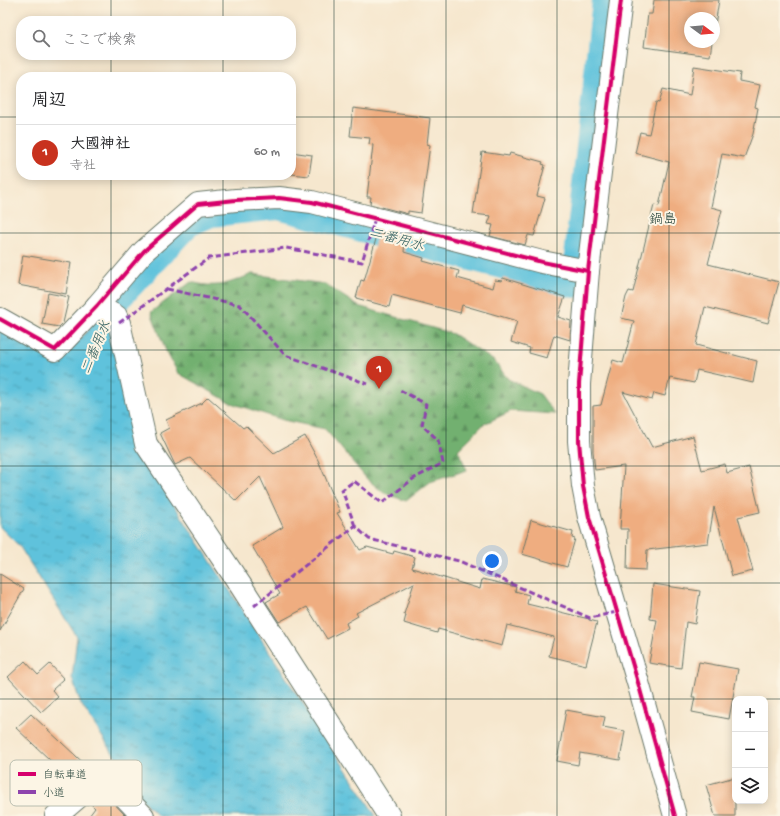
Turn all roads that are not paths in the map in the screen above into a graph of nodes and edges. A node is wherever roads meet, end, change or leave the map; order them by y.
1 (621, 0) edge
2 (577, 269) junction
3 (106, 310) junction
4 (0, 319) edge
5 (67, 806) edge
6 (134, 806) edge
7 (56, 816) edge
8 (143, 816) edge
9 (389, 816) edge
10 (675, 816) edge

1 - 2 street
2 - 3 street
2 - 10 street
3 - 4 street
3 - 9 street
5 - 7 street
6 - 8 street

